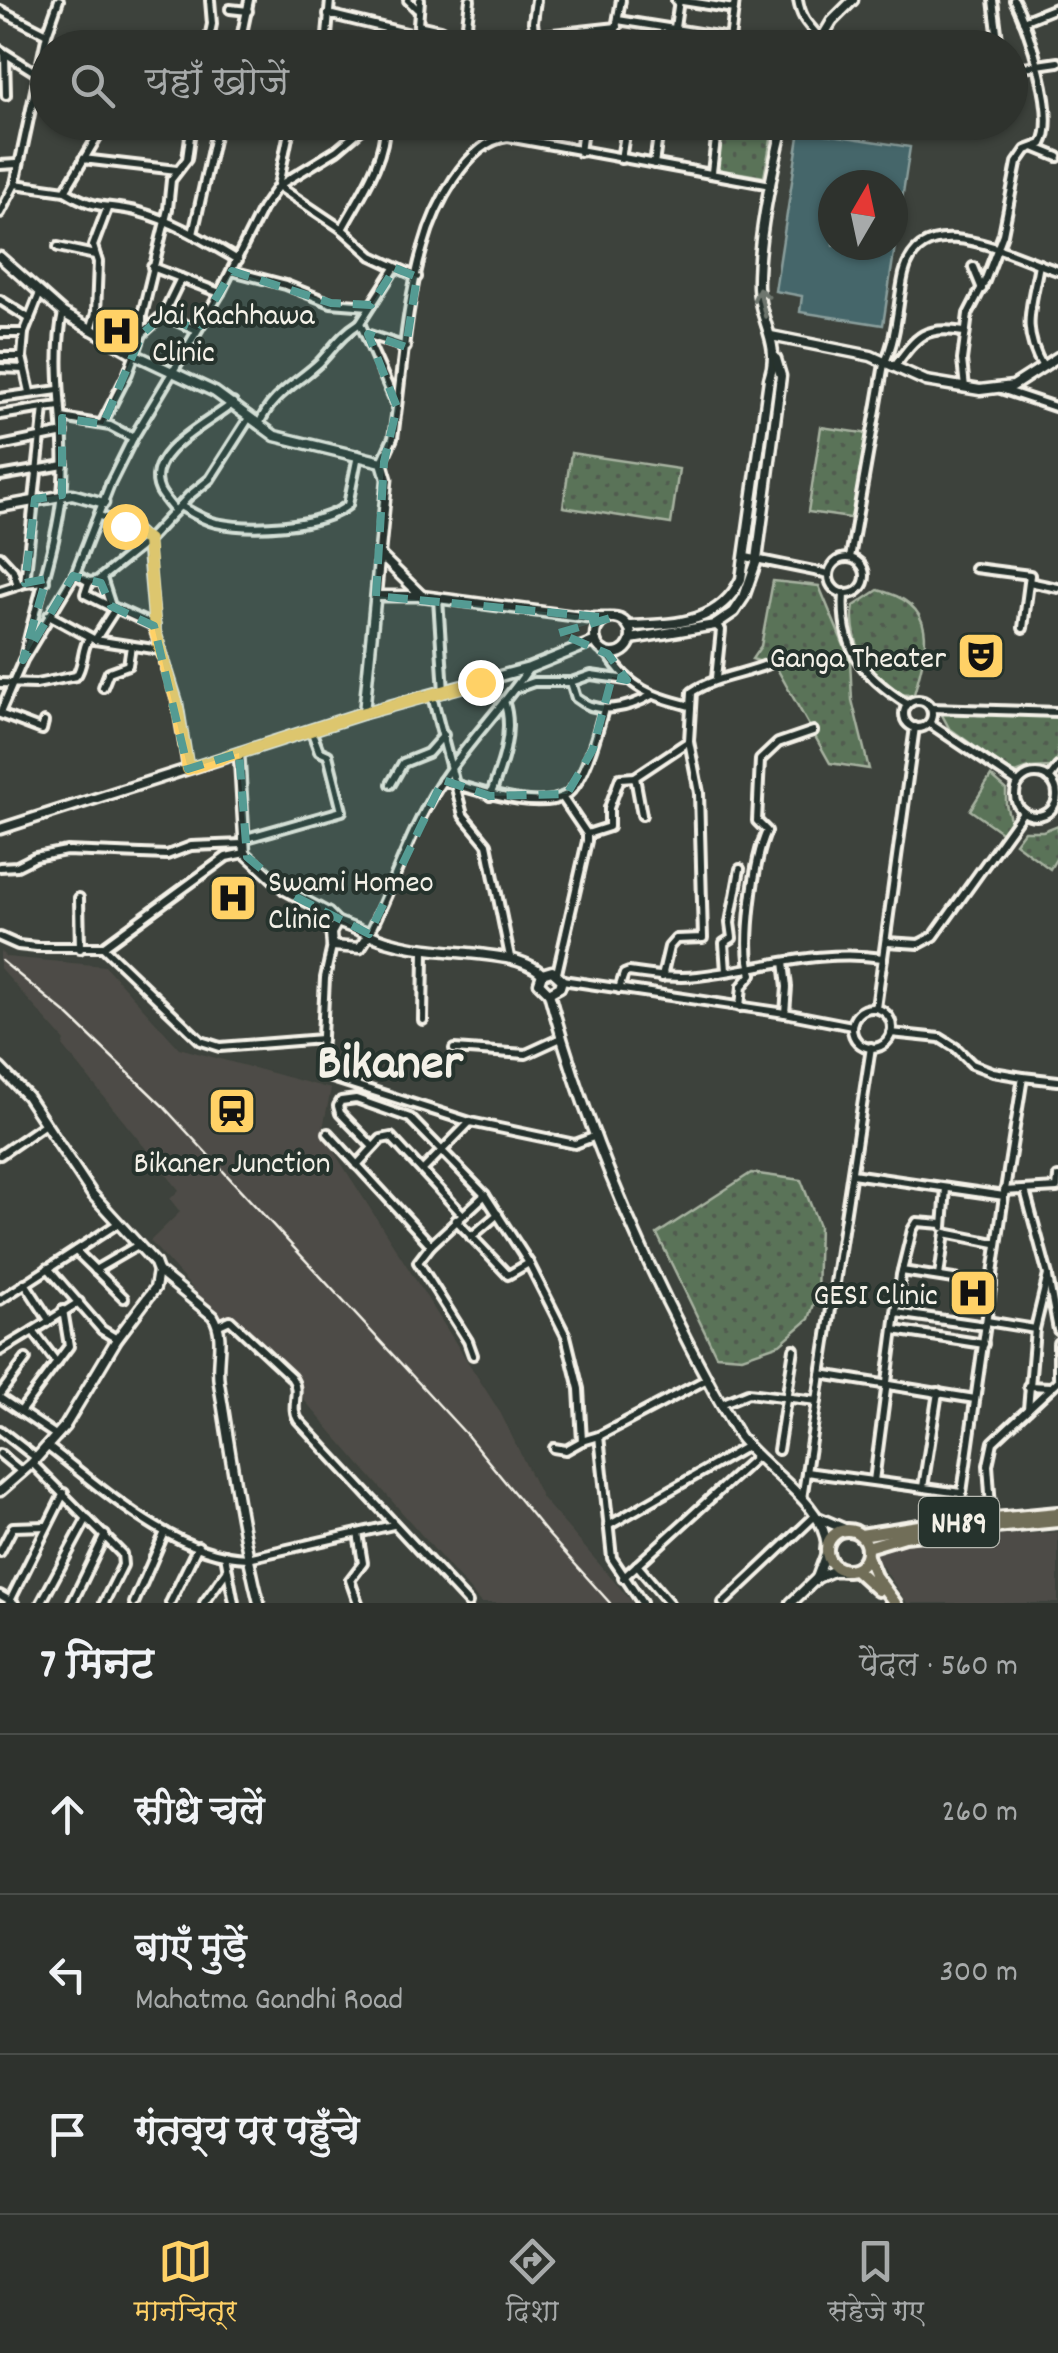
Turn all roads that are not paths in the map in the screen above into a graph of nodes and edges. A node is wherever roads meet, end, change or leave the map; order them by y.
1 (48, 0) edge
2 (210, 0) edge
3 (249, 0) edge
4 (330, 0) edge
5 (408, 0) edge
6 (470, 0) edge
7 (536, 0) edge
8 (621, 0) edge
9 (678, 0) edge
10 (798, 0) edge
11 (852, 0) edge
12 (993, 0) edge
13 (1014, 0) edge
14 (58, 2) edge
15 (419, 4) edge
16 (735, 5) edge
17 (1058, 6) edge
18 (230, 9) dead end
19 (0, 10) edge
20 (248, 11) junction
21 (328, 14) junction
22 (1023, 21) junction
23 (618, 24) junction
24 (418, 25) junction
25 (39, 30) edge
26 (48, 30) edge
27 (210, 30) edge
28 (244, 30) edge
29 (327, 30) edge
30 (395, 30) edge
31 (419, 30) edge
32 (440, 30) edge
33 (466, 30) edge
34 (534, 30) edge
35 (579, 30) edge
36 (616, 30) edge
37 (674, 30) joint
38 (732, 30) edge
39 (810, 30) edge
40 (830, 30) edge
41 (997, 30) edge
42 (1026, 30) edge
43 (1028, 35) edge
44 (2, 52) edge
45 (1058, 62) edge
46 (1038, 64) junction
47 (1028, 66) edge
48 (30, 69) edge
49 (6, 95) dead end
50 (30, 108) edge
51 (95, 140) edge
52 (190, 140) edge
53 (214, 140) edge
54 (287, 140) edge
55 (349, 140) edge
56 (385, 140) edge
57 (492, 140) edge
58 (525, 140) edge
59 (582, 140) edge
60 (624, 140) edge
61 (657, 140) edge
62 (716, 140) edge
63 (780, 140) edge
64 (1036, 148) junction
65 (580, 152) junction
66 (1058, 157) edge
67 (84, 159) junction
68 (621, 159) junction
69 (17, 164) junction
70 (654, 164) junction
71 (0, 165) edge
72 (179, 170) junction
73 (712, 172) junction
74 (15, 184) junction
75 (771, 185) junction
76 (278, 186) junction
77 (66, 190) junction
78 (106, 209) junction
79 (0, 213) edge
80 (163, 221) junction
81 (342, 228) junction
82 (193, 234) junction
83 (998, 246) junction
84 (58, 247) dead end
85 (96, 255) junction
86 (0, 257) edge
87 (238, 260) junction
88 (1039, 264) junction
89 (152, 267) junction
90 (974, 267) dead end
91 (394, 268) junction
92 (232, 271) junction
93 (1058, 271) edge
94 (417, 277) junction
95 (181, 278) junction
96 (982, 289) junction
97 (40, 293) junction
98 (220, 293) junction
99 (0, 300) edge
100 (370, 306) junction
101 (63, 313) junction
102 (164, 314) junction
103 (30, 319) junction
104 (360, 323) junction
105 (197, 330) junction
106 (90, 331) junction
107 (964, 332) junction
108 (0, 333) edge
109 (24, 333) junction
110 (365, 333) junction
111 (142, 334) junction
112 (771, 336) junction
113 (406, 347) junction
114 (136, 355) junction
115 (22, 356) junction
116 (0, 357) edge
117 (1058, 357) edge
118 (776, 359) junction
119 (884, 361) junction
120 (895, 366) junction
121 (1043, 367) junction
122 (0, 368) edge
123 (24, 369) junction
124 (170, 372) junction
125 (965, 388) junction
126 (1000, 389) junction
127 (58, 390) junction
128 (30, 392) junction
129 (0, 398) edge
130 (233, 403) junction
131 (60, 406) junction
132 (397, 407) junction
133 (44, 408) junction
134 (1058, 408) edge
135 (0, 415) edge
136 (62, 418) junction
137 (248, 418) junction
138 (102, 424) junction
139 (258, 426) junction
140 (64, 433) junction
141 (44, 436) junction
142 (133, 438) junction
143 (0, 446) edge
144 (358, 455) junction
145 (382, 462) junction
146 (64, 465) junction
147 (40, 468) junction
148 (0, 476) edge
149 (62, 495) junction
150 (35, 499) junction
151 (104, 503) junction
152 (0, 507) edge
153 (177, 508) junction
154 (100, 516) junction
155 (148, 540) junction
156 (380, 554) junction
157 (0, 556) edge
158 (746, 556) junction
159 (850, 558) junction
160 (758, 560) junction
161 (10, 566) junction
162 (0, 568) edge
163 (975, 568) dead end
164 (74, 574) junction
165 (829, 574) junction
166 (102, 578) junction
167 (45, 581) junction
168 (89, 582) junction
169 (1030, 582) junction
170 (21, 584) junction
171 (1058, 588) edge
172 (0, 591) edge
173 (844, 593) junction
174 (376, 596) junction
175 (422, 596) junction
176 (438, 598) junction
177 (115, 610) junction
178 (49, 615) junction
179 (610, 618) junction
180 (714, 624) junction
181 (154, 626) junction
182 (629, 626) junction
183 (1024, 628) dead end
184 (92, 639) junction
185 (631, 639) junction
186 (596, 641) junction
187 (131, 646) junction
188 (160, 650) junction
189 (608, 654) junction
190 (24, 660) junction
191 (771, 663) dead end
192 (529, 668) junction
193 (716, 678) junction
194 (627, 680) junction
195 (570, 682) junction
196 (0, 683) edge
197 (12, 686) junction
198 (103, 687) dead end
199 (516, 688) junction
200 (444, 692) junction
201 (432, 696) junction
202 (652, 696) junction
203 (504, 702) junction
204 (907, 704) junction
205 (690, 706) junction
206 (604, 708) junction
207 (932, 708) junction
208 (0, 712) edge
209 (1058, 712) edge
210 (364, 713) junction
211 (44, 722) dead end
212 (929, 722) junction
213 (916, 728) junction
214 (311, 730) junction
215 (813, 731) dead end
216 (444, 734) junction
217 (689, 741) junction
218 (240, 753) junction
219 (1058, 767) edge
220 (453, 768) junction
221 (188, 769) junction
222 (635, 777) junction
223 (1049, 779) junction
224 (442, 781) junction
225 (1018, 783) junction
226 (391, 784) dead end
227 (457, 784) junction
228 (490, 796) junction
229 (562, 796) junction
230 (1056, 810) edge
231 (1023, 812) junction
232 (642, 815) dead end
233 (0, 829) edge
234 (587, 834) junction
235 (244, 845) junction
236 (0, 866) edge
237 (740, 869) dead end
238 (79, 898) dead end
239 (337, 922) junction
240 (370, 934) junction
241 (0, 937) edge
242 (887, 942) junction
243 (332, 946) junction
244 (103, 947) junction
245 (80, 948) junction
246 (424, 951) junction
247 (510, 957) junction
248 (883, 958) junction
249 (784, 962) junction
250 (749, 966) junction
251 (726, 970) junction
252 (542, 974) junction
253 (559, 976) junction
254 (662, 977) junction
255 (620, 989) junction
256 (549, 992) junction
257 (740, 1006) junction
258 (876, 1008) junction
259 (785, 1013) junction
260 (423, 1020) dead end
261 (852, 1026) junction
262 (891, 1033) junction
263 (561, 1038) junction
264 (322, 1040) junction
265 (871, 1048) junction
266 (454, 1049) dead end
267 (0, 1068) edge
268 (1023, 1078) junction
269 (1058, 1081) edge
270 (470, 1122) junction
271 (46, 1124) junction
272 (328, 1133) dead end
273 (597, 1136) junction
274 (373, 1147) junction
275 (443, 1148) junction
276 (0, 1155) edge
277 (356, 1165) junction
278 (423, 1170) junction
279 (852, 1174) junction
280 (1058, 1177) edge
281 (946, 1188) junction
282 (1058, 1188) edge
283 (1026, 1190) junction
284 (1004, 1193) junction
285 (485, 1195) junction
286 (498, 1214) junction
287 (459, 1217) junction
288 (118, 1224) junction
289 (943, 1229) junction
290 (471, 1237) junction
291 (996, 1243) junction
292 (138, 1245) junction
293 (430, 1245) junction
294 (76, 1251) junction
295 (529, 1264) junction
296 (48, 1268) junction
297 (94, 1270) junction
298 (902, 1270) junction
299 (158, 1271) junction
300 (1048, 1275) junction
301 (939, 1276) junction
302 (25, 1284) junction
303 (992, 1285) junction
304 (124, 1298) dead end
305 (0, 1300) edge
306 (79, 1302) junction
307 (1056, 1309) edge
308 (63, 1310) junction
309 (896, 1313) junction
310 (49, 1320) junction
311 (219, 1324) junction
312 (986, 1324) junction
313 (1035, 1329) junction
314 (894, 1330) junction
315 (1058, 1330) edge
316 (33, 1331) junction
317 (117, 1339) junction
318 (1058, 1343) edge
319 (984, 1344) junction
320 (794, 1349) dead end
321 (0, 1351) edge
322 (473, 1355) dead end
323 (26, 1359) dead end
324 (57, 1363) junction
325 (821, 1374) junction
326 (707, 1379) junction
327 (1056, 1381) edge
328 (888, 1384) junction
329 (1028, 1386) junction
330 (938, 1392) junction
331 (0, 1396) edge
332 (786, 1397) junction
333 (975, 1399) junction
334 (817, 1401) junction
335 (721, 1404) junction
336 (1028, 1408) junction
337 (20, 1412) junction
338 (0, 1430) edge
339 (57, 1436) junction
340 (599, 1436) junction
341 (582, 1441) junction
342 (47, 1446) junction
343 (747, 1446) junction
344 (554, 1448) dead end
345 (778, 1450) dead end
346 (0, 1454) edge
347 (756, 1457) junction
348 (34, 1460) junction
349 (22, 1472) junction
350 (806, 1472) junction
351 (874, 1480) junction
352 (923, 1487) junction
353 (0, 1490) edge
354 (961, 1492) junction
355 (64, 1494) junction
356 (802, 1500) junction
357 (1058, 1513) edge
358 (818, 1517) junction
359 (88, 1518) junction
360 (1058, 1522) edge
361 (992, 1523) junction
362 (394, 1525) junction
363 (46, 1526) junction
364 (608, 1526) junction
365 (958, 1526) junction
366 (847, 1530) junction
367 (165, 1532) junction
368 (358, 1534) junction
369 (105, 1535) junction
370 (860, 1535) junction
371 (198, 1546) junction
372 (827, 1549) junction
373 (867, 1551) junction
374 (0, 1552) edge
375 (224, 1554) junction
376 (248, 1558) junction
377 (638, 1565) junction
378 (228, 1570) junction
379 (851, 1570) junction
380 (623, 1578) junction
381 (817, 1578) junction
382 (232, 1590) junction
383 (0, 1595) edge
384 (11, 1602) edge
385 (41, 1603) edge
386 (72, 1603) edge
387 (104, 1603) edge
388 (134, 1603) edge
389 (170, 1603) edge
390 (204, 1603) edge
391 (225, 1603) edge
392 (234, 1603) edge
393 (260, 1603) edge
394 (358, 1603) edge
395 (468, 1603) edge
396 (642, 1603) edge
397 (669, 1603) edge
398 (722, 1603) edge
399 (791, 1603) edge
400 (891, 1603) edge

1 - 14 street
2 - 27 street
3 - 20 street
4 - 21 street
5 - 15 street
6 - 33 street
7 - 34 street
8 - 23 street
9 - 16 street
9 - 37 street
10 - 39 street
11 - 40 street
12 - 41 street
13 - 22 street
14 - 26 street
15 - 24 street
16 - 38 street
17 - 22 street
18 - 20 street
19 - 25 street
20 - 28 street
21 - 29 street
21 - 30 street
22 - 42 street
23 - 35 street
23 - 36 street
23 - 37 street
24 - 31 street
24 - 32 street
43 - 46 street
44 - 48 street
44 - 49 street
45 - 46 street
46 - 47 street
46 - 64 street
50 - 69 street
51 - 67 street
52 - 72 street
53 - 82 street
54 - 76 street
55 - 76 street
56 - 81 street
57 - 94 street
58 - 65 street
59 - 65 street
60 - 68 street
61 - 70 street
62 - 73 street
63 - 75 street
64 - 66 street
64 - 83 street
65 - 68 street
67 - 72 street
67 - 77 street
68 - 70 street
69 - 71 street
69 - 74 street
70 - 73 street
72 - 80 street
73 - 75 street
74 - 77 street
74 - 79 street
112 -> 75 street
76 - 81 street
76 - 87 street
77 - 78 street
78 - 80 street
78 - 85 street
80 - 82 street
80 - 89 street
81 - 91 street
82 - 87 street
83 - 88 street
83 - 96 street
83 - 119 street
84 - 85 street
85 - 106 street
86 - 97 street
87 - 92 street
88 - 93 street
88 - 121 street
89 - 95 street
89 - 111 street
90 - 96 street
91 - 94 street
91 - 100 street
92 - 98 street
92 - 100 street
94 - 113 street
95 - 98 street
95 - 102 street
96 - 107 street
97 - 101 street
97 - 103 street
98 - 105 street
99 - 103 street
100 - 104 street
101 - 106 street
101 - 127 street
102 - 105 street
102 - 111 street
103 - 109 street
104 - 110 street
104 - 139 street
105 - 124 street
106 - 114 street
107 - 120 street
107 - 125 street
108 - 109 street
109 - 115 street
110 - 113 street
110 - 132 street
111 - 114 street
112 - 118 street
112 - 119 street
113 - 132 street
114 - 124 street
114 - 138 street
115 - 116 street
115 - 123 street
117 - 121 street
118 - 158 street
118 - 160 street
119 - 120 street
119 - 159 street
120 - 125 street
121 - 126 street
122 - 123 street
123 - 128 street
124 - 130 street
124 - 142 street
125 - 126 street
126 - 134 street
127 - 128 street
127 - 131 street
128 - 129 street
130 - 137 street
130 - 153 street
131 - 133 street
131 - 136 street
132 - 145 street
133 - 135 street
133 - 141 street
136 - 138 street
136 - 140 street
137 - 139 street
137 - 153 street
138 - 142 street
139 - 144 street
140 - 141 street
140 - 146 street
141 - 143 street
141 - 147 street
142 - 151 street
144 - 145 street
144 - 153 street
145 - 156 street
146 - 147 street
146 - 149 street
147 - 148 street
147 - 150 street
149 - 150 street
149 - 151 street
149 - 167 street
150 - 152 street
150 - 170 street
151 - 154 street
153 - 155 street
154 - 155 street
154 - 164 street
155 - 166 street
155 - 181 street
156 - 174 street
156 - 175 street
157 - 161 street
158 - 160 street
158 - 182 street
159 - 165 street
159 - 173 street
160 - 165 street
160 - 180 street
161 - 162 street
161 - 170 street
163 - 169 street
164 - 168 street
164 - 178 street
165 - 173 street
166 - 168 street
166 - 177 street
167 - 170 street
167 - 190 street
168 - 177 street
169 - 171 street
169 - 183 street
170 - 172 street
173 - 204 street
174 - 175 street
174 - 210 street
175 - 176 street
176 - 179 street
176 - 200 street
177 - 181 street
177 - 184 street
178 - 184 street
178 - 190 street
179 - 182 street
179 - 186 street
180 - 185 street
180 - 193 street
181 - 188 street
182 - 185 street
184 - 187 street
184 - 197 street
185 - 189 street
186 - 189 street
186 - 192 street
187 - 188 street
187 - 198 street
188 - 221 street
189 - 194 street
190 - 197 street
191 - 193 street
192 - 199 street
192 - 200 street
193 - 205 street
194 - 195 street
194 - 202 street
195 - 199 street
195 - 206 street
196 - 197 street
197 - 208 street
199 - 203 street
200 - 201 street
201 - 210 street
201 - 216 street
202 - 205 street
202 - 206 street
203 - 220 street
203 - 228 street
204 - 207 street
204 - 213 street
205 - 217 street
206 - 229 street
207 - 209 street
207 - 212 street
208 - 211 street
210 - 214 street
212 - 213 street
212 - 225 street
213 - 242 street
214 - 218 street
214 - 235 street
215 - 250 street
216 - 220 street
216 - 226 street
217 - 222 street
217 - 254 street
218 - 221 street
218 - 235 street
219 - 223 street
220 - 224 street
220 - 227 street
221 - 233 street
222 - 232 street
222 - 234 street
223 - 225 street
223 - 230 street
224 - 227 street
224 - 240 street
225 - 231 street
227 - 228 street
227 - 247 street
228 - 229 street
229 - 234 street
230 - 231 street
231 - 242 street
234 - 253 street
235 - 236 street
235 - 239 street
235 - 244 street
237 - 251 street
238 - 245 street
239 - 240 street
239 - 243 street
240 - 243 street
240 - 246 street
241 - 245 street
242 - 248 street
243 - 264 street
244 - 245 street
244 - 264 street
246 - 247 street
246 - 260 street
247 - 252 street
248 - 249 street
248 - 258 street
249 - 250 street
249 - 259 street
250 - 251 street
250 - 257 street
251 - 254 street
252 - 253 street
252 - 256 street
253 - 255 street
253 - 256 street
254 - 255 street
255 - 257 street
256 - 263 street
257 - 259 street
258 - 261 street
258 - 262 street
259 - 261 street
261 - 265 street
262 - 265 street
262 - 268 street
263 - 266 street
263 - 273 street
264 - 270 street
265 - 279 street
267 - 271 street
268 - 269 street
268 - 284 street
270 - 273 street
270 - 275 street
271 - 276 street
271 - 288 street
272 - 277 street
273 - 326 street
274 - 275 street
274 - 277 street
274 - 278 street
275 - 278 street
275 - 285 street
277 - 293 street
278 - 287 street
279 - 281 street
279 - 325 street
280 - 282 street
281 - 284 street
281 - 289 street
282 - 283 street
283 - 284 street
283 - 300 street
284 - 291 street
285 - 286 street
285 - 287 street
286 - 290 street
286 - 295 street
287 - 290 street
287 - 293 street
288 - 292 street
288 - 294 street
289 - 291 street
289 - 298 street
289 - 301 street
290 - 295 street
291 - 303 street
292 - 297 street
292 - 299 street
293 - 322 street
294 - 296 street
294 - 297 street
295 - 341 street
296 - 302 street
296 - 306 street
297 - 304 street
298 - 301 street
298 - 309 street
299 - 311 street
299 - 317 street
300 - 307 street
300 - 313 street
301 - 303 street
302 - 305 street
302 - 310 street
303 - 312 street
306 - 308 street
306 - 317 street
307 - 315 street
308 - 310 street
308 - 324 street
309 - 312 street
309 - 314 street
310 - 316 street
311 - 362 street
311 - 376 street
312 - 313 street
312 - 319 street
313 - 329 street
314 - 319 street
314 - 328 street
316 - 321 street
316 - 324 street
317 - 339 street
318 - 327 street
319 - 333 street
320 - 332 street
323 - 331 street
324 - 337 street
325 - 328 street
325 - 334 street
326 - 335 street
326 - 340 street
327 - 329 street
327 - 336 street
328 - 330 street
328 - 351 street
329 - 336 street
330 - 333 street
330 - 352 street
331 - 337 street
332 - 334 street
332 - 335 street
332 - 345 street
333 - 354 street
334 - 350 street
335 - 343 street
336 - 361 street
337 - 339 street
338 - 348 street
339 - 342 street
340 - 341 street
340 - 364 street
341 - 344 street
342 - 348 street
342 - 367 street
343 - 347 street
343 - 364 street
346 - 349 street
347 - 356 street
347 - 377 street
348 - 349 street
348 - 355 street
349 - 353 street
350 - 351 street
350 - 356 street
351 - 352 street
352 - 354 street
354 - 365 street
355 - 359 street
355 - 363 street
356 - 358 street
357 - 361 main road, NH89
358 - 366 street
358 - 372 street
358 - 398 street
359 - 369 street
359 - 385 street
360 - 361 main road, NH89
361 - 365 main road, NH89
362 - 368 street
362 - 395 street
363 - 374 street
363 - 384 street
364 - 380 street
365 - 370 main road, NH89
365 - 373 main road, NH89
366 - 370 main road, NH89
366 - 372 main road
367 - 371 street
367 - 388 street
368 - 376 street
368 - 394 street
369 - 386 street
369 - 387 street
370 - 373 main road
371 - 375 street
371 - 389 street
372 - 379 main road
372 - 381 street
373 - 379 main road
373 - 400 main road
375 - 376 street
375 - 378 street
376 - 393 street
377 - 380 street
377 - 397 street
378 - 382 street
378 - 390 street
379 - 381 street
379 - 400 main road
380 - 396 street
381 - 399 street
382 - 391 street
382 - 392 street
383 - 384 street

